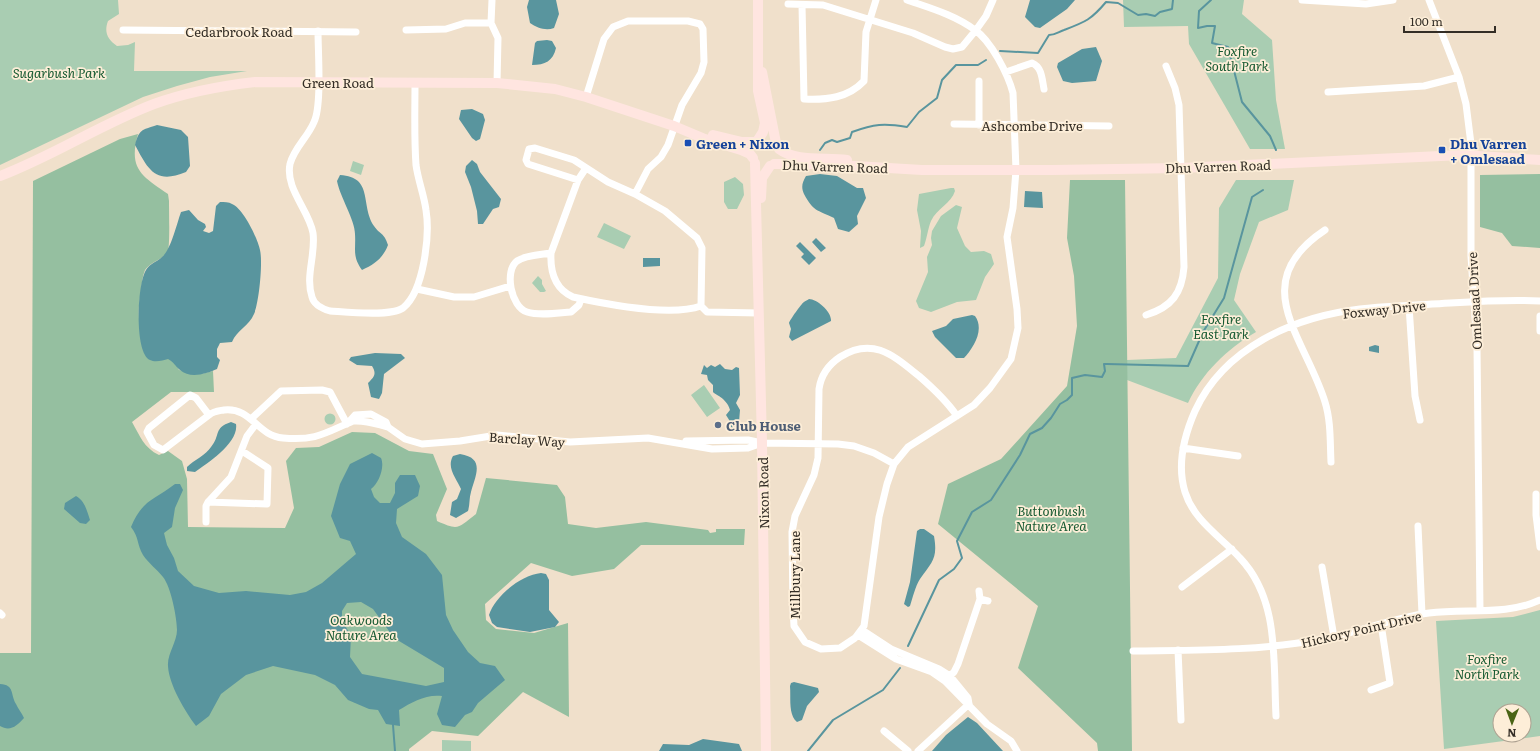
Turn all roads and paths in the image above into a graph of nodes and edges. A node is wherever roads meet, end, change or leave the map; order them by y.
1 (492, 0) edge
2 (758, 0) edge
3 (876, 0) edge
4 (907, 0) edge
5 (1302, 0) edge
6 (1393, 0) edge
7 (1429, 0) edge
8 (991, 1) edge
9 (788, 4) dead end
10 (802, 5) junction
11 (869, 21) junction
12 (490, 23) junction
13 (123, 30) dead end
14 (406, 30) dead end
15 (976, 30) junction
16 (318, 31) junction
17 (356, 32) dead end
18 (759, 48) junction
19 (1166, 66) dead end
20 (1006, 72) junction
21 (1459, 76) junction
22 (978, 81) dead end
23 (318, 82) junction
24 (415, 83) junction
25 (497, 83) junction
26 (1044, 88) dead end
27 (1328, 92) dead end
28 (586, 97) junction
29 (954, 124) dead end
30 (979, 125) junction
31 (1015, 125) junction
32 (674, 126) junction
33 (1109, 126) dead end
34 (688, 131) junction
35 (756, 141) junction
36 (778, 146) junction
37 (1471, 156) junction
38 (754, 160) junction
39 (1540, 160) edge
40 (772, 165) junction
41 (586, 168) junction
42 (896, 168) junction
43 (1181, 168) junction
44 (1016, 170) junction
45 (0, 176) edge
46 (578, 180) junction
47 (635, 194) junction
48 (1324, 230) dead end
49 (757, 236) junction
50 (550, 253) junction
51 (510, 286) junction
52 (417, 289) junction
53 (581, 299) junction
54 (1540, 301) edge
55 (1474, 302) junction
56 (701, 306) junction
57 (1409, 306) junction
58 (759, 313) junction
59 (1146, 315) dead end
60 (1540, 316) edge
61 (1293, 327) junction
62 (1540, 331) edge
63 (209, 415) junction
64 (957, 416) junction
65 (1420, 420) dead end
66 (254, 421) junction
67 (346, 424) junction
68 (762, 443) junction
69 (819, 445) junction
70 (1183, 448) junction
71 (242, 451) junction
72 (1238, 456) dead end
73 (1330, 462) dead end
74 (894, 464) junction
75 (1536, 494) dead end
76 (208, 502) junction
77 (206, 522) dead end
78 (1418, 526) dead end
79 (1540, 547) edge
80 (1232, 549) junction
81 (1322, 567) dead end
82 (1182, 587) dead end
83 (979, 591) dead end
84 (980, 599) junction
85 (1540, 600) edge
86 (988, 601) dead end
87 (1480, 610) junction
88 (1422, 614) junction
89 (1381, 624) junction
90 (860, 632) junction
91 (1334, 637) junction
92 (1273, 646) junction
93 (1178, 650) junction
94 (1133, 651) dead end
95 (947, 679) junction
96 (1371, 690) dead end
97 (969, 704) junction
98 (1276, 716) dead end
99 (1181, 720) dead end
100 (884, 730) dead end
101 (766, 751) edge
102 (908, 751) edge
103 (918, 751) edge
104 (1017, 751) edge

1 - 12 street
2 - 18 main road
3 - 11 street
4 - 15 street
5 - 6 street
7 - 21 street, Omlesaad Drive
8 - 15 street
9 - 10 street
10 - 11 street
10 - 11 street
11 - 15 street
12 - 14 street
12 - 25 street
13 - 16 street, Cedarbrook Road
15 - 20 street
16 - 17 street, Cedarbrook Road
16 - 23 street
18 - 35 main road
18 - 36 main road
19 - 43 street
20 - 26 street
20 - 31 street
21 - 27 street
21 - 37 street, Omlesaad Drive
22 - 30 street
23 - 24 main road, Green Road
23 - 45 main road, Green Road
23 - 52 street
24 - 25 main road, Green Road
24 - 52 street
25 - 28 main road, Green Road
28 - 32 main road, Green Road
28 - 32 street
29 - 30 street, Ashcombe Drive
30 - 31 street, Ashcombe Drive
31 - 33 street, Ashcombe Drive
31 - 44 street
32 - 34 main road, Green Road
32 - 47 street
34 - 35 main road, Green Road
34 - 38 main road, Green Road
35 - 36 main road
35 - 38 main road
36 - 40 main road
36 - 42 main road, Dhu Varren Road
37 - 39 main road, Dhu Varren Road
37 - 43 main road, Dhu Varren Road
37 - 55 street, Omlesaad Drive
38 - 40 main road
38 - 49 main road, Nixon Road
40 - 42 main road, Dhu Varren Road
40 - 49 main road, Nixon Road
41 - 46 street
41 - 46 street
41 - 47 street
42 - 44 main road, Dhu Varren Road
43 - 44 main road, Dhu Varren Road
43 - 59 street
44 - 64 street
46 - 50 street
47 - 56 street
48 - 61 street
49 - 58 main road, Nixon Road
50 - 51 street
50 - 53 street
51 - 52 street
51 - 53 street
53 - 56 street
54 - 55 street, Foxway Drive
55 - 57 street, Foxway Drive
55 - 87 street, Omlesaad Drive
56 - 58 street
57 - 61 street, Foxway Drive
57 - 65 street
58 - 68 main road, Nixon Road
60 - 62 street
61 - 70 street, Foxway Drive
61 - 73 street
63 - 63 street, Barclay Way
63 - 66 street, Barclay Way
64 - 69 street, Millbury Lane
64 - 74 street
66 - 67 street, Barclay Way
66 - 67 street
66 - 71 street
67 - 68 street, Barclay Way
68 - 69 street, Barclay Way
68 - 101 main road, Nixon Road
69 - 74 street, Barclay Way
69 - 90 street, Millbury Lane
70 - 72 street
70 - 80 street, Foxway Drive
71 - 76 street
71 - 76 street
74 - 90 street
75 - 79 street
76 - 77 street
78 - 88 street
80 - 82 street
80 - 92 street, Foxway Drive
81 - 91 street
83 - 84 street
84 - 86 street
84 - 95 street
85 - 87 street, Hickory Point Drive
87 - 88 street, Hickory Point Drive
88 - 89 street, Hickory Point Drive
89 - 91 street, Hickory Point Drive
89 - 96 street
90 - 95 street
91 - 92 street, Hickory Point Drive
92 - 93 street, Hickory Point Drive
92 - 98 street, Foxway Drive
93 - 94 street, Hickory Point Drive
93 - 99 street
95 - 97 street
97 - 103 street
97 - 104 street
100 - 102 street

